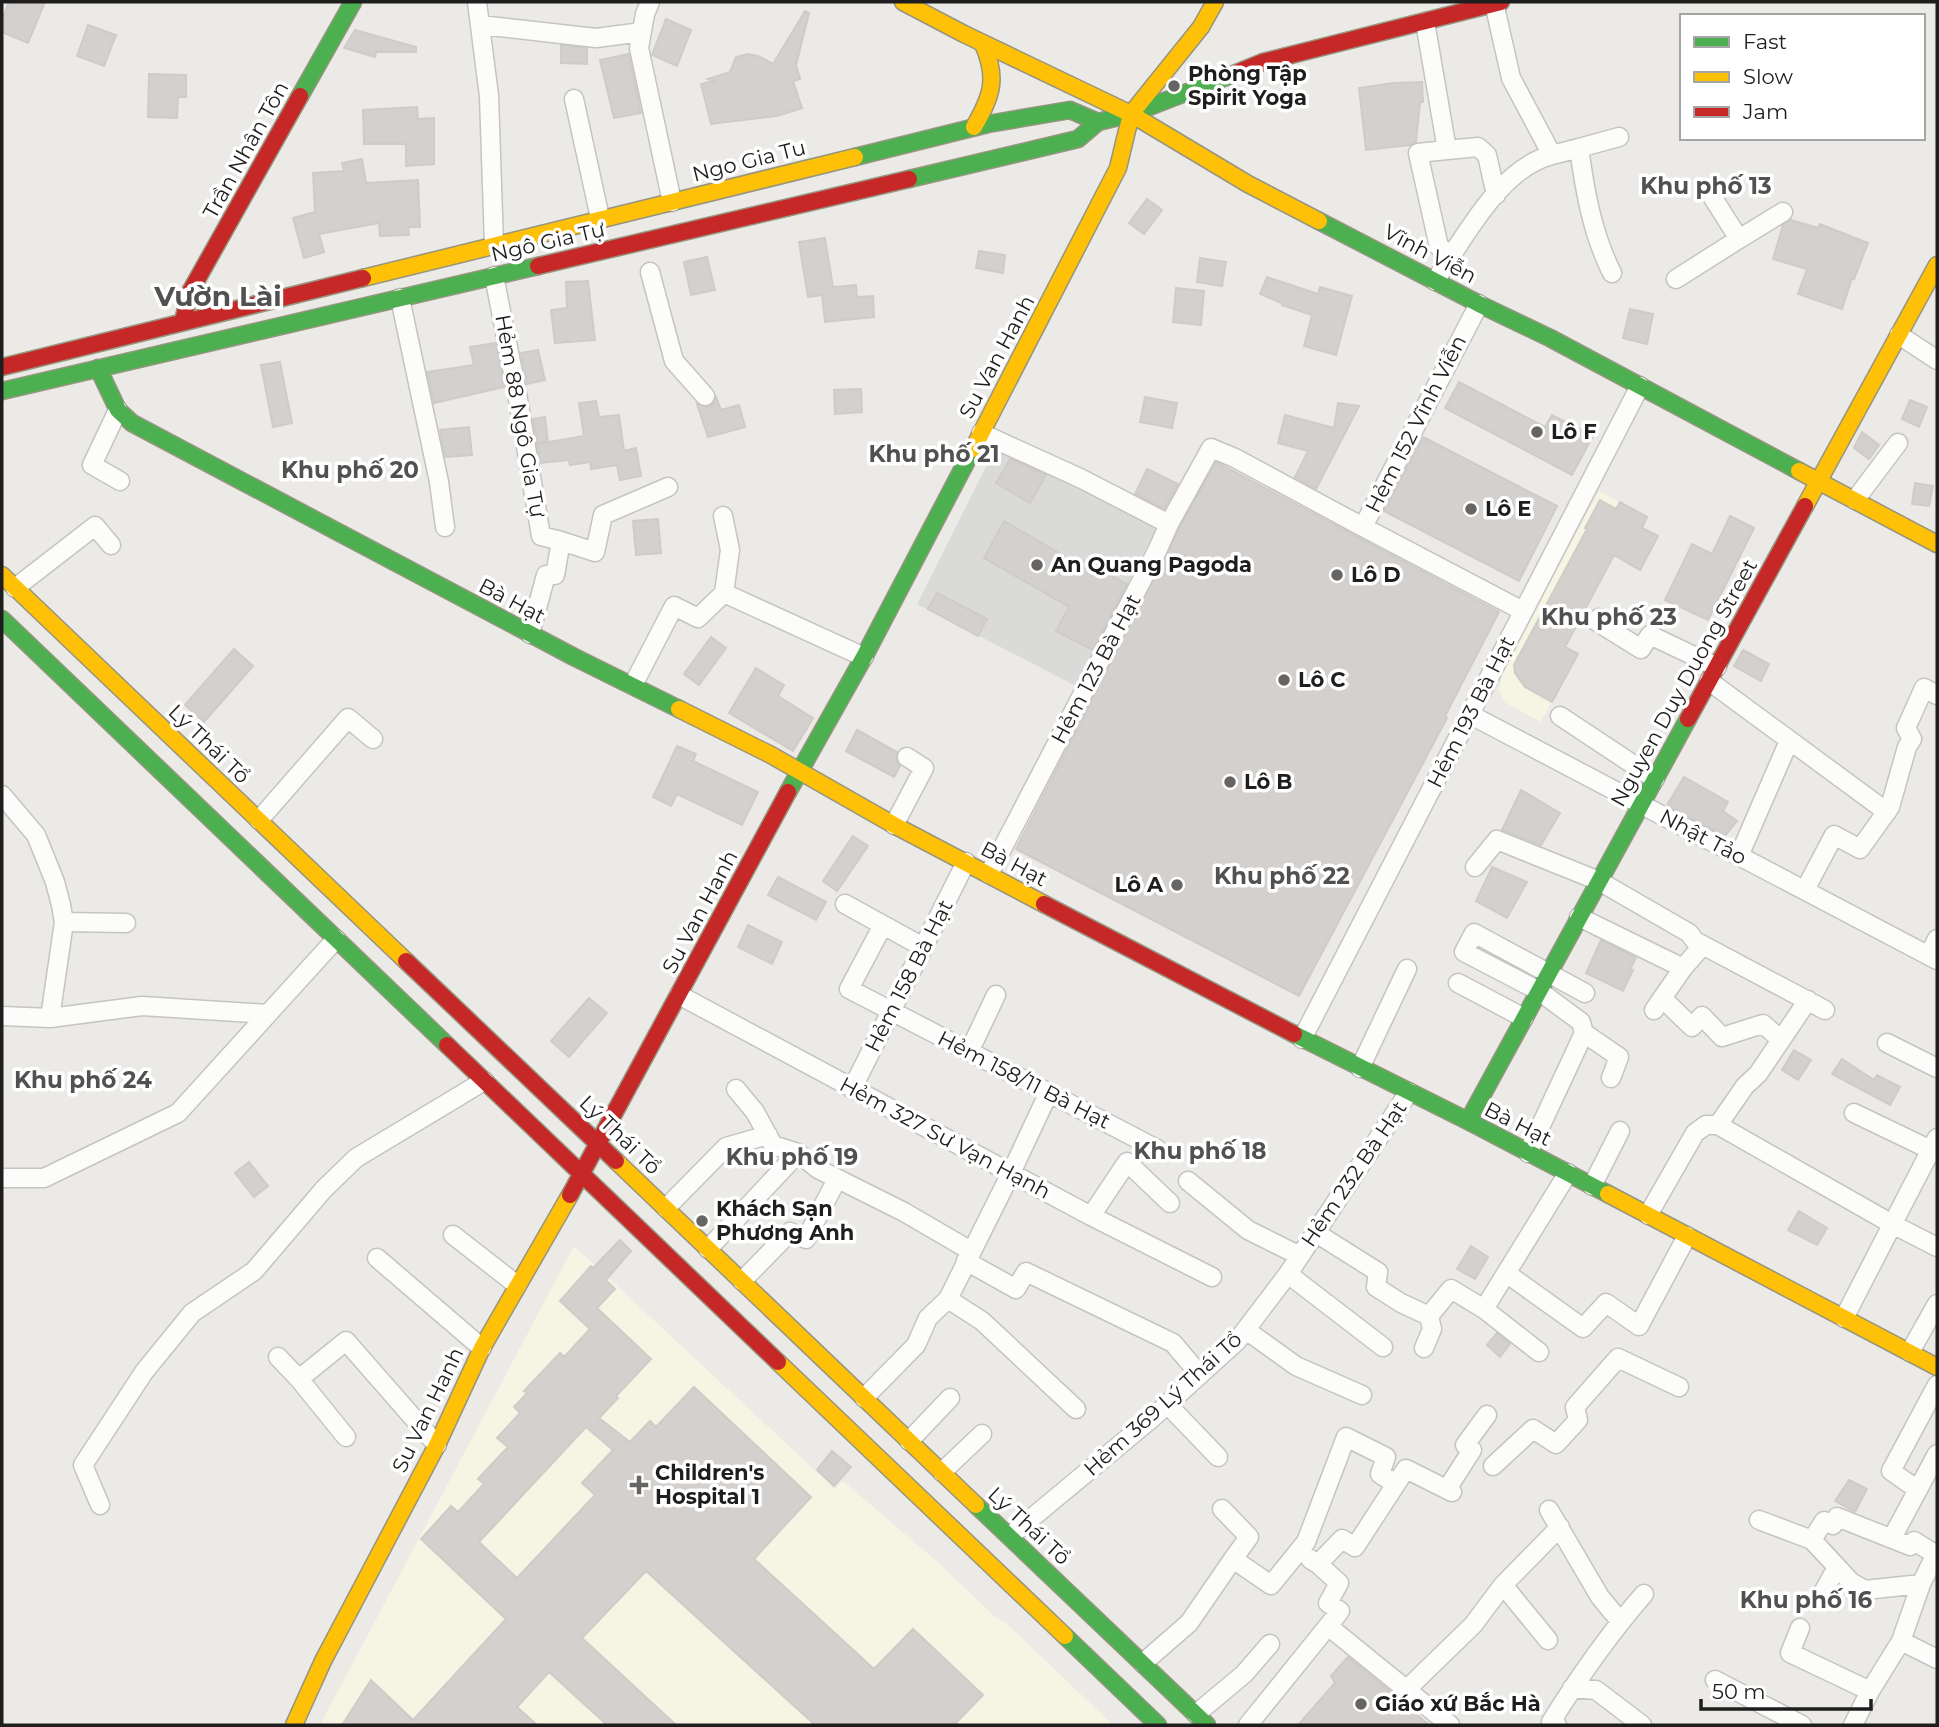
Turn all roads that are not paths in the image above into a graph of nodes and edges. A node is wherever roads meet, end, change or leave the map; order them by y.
1 (353, 2) edge
2 (477, 2) edge
3 (650, 2) edge
4 (903, 2) edge
5 (1215, 2) edge
6 (1497, 3) edge
7 (1425, 22) junction
8 (481, 25) junction
9 (642, 32) junction
10 (983, 44) junction
11 (574, 99) dead end
12 (1131, 114) junction
13 (1098, 122) junction
14 (974, 127) junction
15 (1619, 137) dead end
16 (1579, 148) junction
17 (1447, 150) junction
18 (1552, 155) junction
19 (1708, 190) dead end
20 (1496, 195) junction
21 (672, 202) junction
22 (1783, 212) dead end
23 (600, 218) junction
24 (1740, 239) junction
25 (494, 245) junction
26 (1452, 256) junction
27 (1937, 265) edge
28 (650, 272) dead end
29 (1612, 273) dead end
30 (494, 276) junction
31 (1676, 279) dead end
32 (1435, 281) junction
33 (400, 298) junction
34 (1479, 304) junction
35 (183, 321) junction
36 (1899, 335) junction
37 (1937, 360) edge
38 (2, 368) edge
39 (98, 368) junction
40 (1640, 386) junction
41 (2, 391) edge
42 (705, 396) dead end
43 (118, 410) junction
44 (981, 433) junction
45 (1898, 443) dead end
46 (1235, 458) joint
47 (120, 481) dead end
48 (1819, 481) junction
49 (668, 487) dead end
50 (1855, 500) junction
51 (723, 516) dead end
52 (1169, 524) junction
53 (445, 527) dead end
54 (1363, 527) junction
55 (561, 541) junction
56 (1937, 544) edge
57 (111, 545) dead end
58 (8, 581) edge
59 (724, 593) junction
60 (1523, 611) junction
61 (1599, 618) dead end
62 (2, 619) edge
63 (530, 634) junction
64 (864, 657) junction
65 (1713, 674) junction
66 (633, 685) junction
67 (1937, 695) edge
68 (1469, 714) junction
69 (1560, 716) dead end
70 (373, 739) dead end
71 (1789, 741) junction
72 (907, 757) dead end
73 (800, 772) junction
74 (1655, 779) junction
75 (2, 795) edge
76 (1641, 805) junction
77 (1887, 812) junction
78 (259, 820) junction
79 (894, 825) junction
80 (1739, 856) junction
81 (966, 862) junction
82 (1475, 867) dead end
83 (989, 874) junction
84 (1599, 881) junction
85 (1804, 890) junction
86 (845, 904) dead end
87 (1580, 917) junction
88 (64, 922) junction
89 (127, 923) dead end
90 (883, 925) junction
91 (336, 939) junction
92 (1703, 945) junction
93 (923, 947) junction
94 (1934, 951) edge
95 (1683, 968) junction
96 (1407, 969) dead end
97 (1549, 972) junction
98 (1458, 983) dead end
99 (1539, 991) junction
100 (1585, 993) dead end
101 (679, 995) junction
102 (996, 995) dead end
103 (1808, 1000) junction
104 (1825, 1010) dead end
105 (891, 1012) junction
106 (268, 1014) junction
107 (2, 1016) edge
108 (50, 1018) junction
109 (1524, 1018) junction
110 (1584, 1033) junction
111 (1302, 1039) junction
112 (1781, 1040) junction
113 (1887, 1043) dead end
114 (969, 1052) junction
115 (1360, 1068) junction
116 (1937, 1068) edge
117 (1611, 1078) dead end
118 (484, 1081) junction
119 (736, 1089) dead end
120 (852, 1089) junction
121 (1049, 1092) junction
122 (1409, 1092) junction
123 (1854, 1113) dead end
124 (1468, 1121) junction
125 (1718, 1125) junction
126 (1620, 1131) dead end
127 (768, 1135) junction
128 (597, 1142) junction
129 (1935, 1147) edge
130 (1157, 1149) dead end
131 (797, 1153) junction
132 (1528, 1153) junction
133 (1011, 1173) junction
134 (1568, 1173) junction
135 (582, 1175) junction
136 (2, 1178) edge
137 (837, 1179) junction
138 (1188, 1181) dead end
139 (1592, 1186) junction
140 (1170, 1203) dead end
141 (666, 1209) junction
142 (1648, 1215) junction
143 (1091, 1216) junction
144 (1892, 1224) junction
145 (1315, 1233) junction
146 (453, 1235) dead end
147 (1687, 1236) junction
148 (1937, 1247) edge
149 (708, 1249) junction
150 (969, 1256) junction
151 (1300, 1256) junction
152 (377, 1258) dead end
153 (1506, 1273) junction
154 (1288, 1274) junction
155 (1212, 1277) dead end
156 (742, 1281) junction
157 (517, 1285) junction
158 (948, 1300) junction
159 (1937, 1304) edge
160 (1484, 1309) junction
161 (1429, 1316) junction
162 (1844, 1318) junction
163 (1246, 1330) junction
164 (1383, 1347) dead end
165 (482, 1348) junction
166 (1424, 1348) dead end
167 (1539, 1352) dead end
168 (1910, 1353) junction
169 (278, 1357) dead end
170 (1937, 1367) edge
171 (1199, 1375) junction
172 (299, 1379) junction
173 (1937, 1385) edge
174 (1679, 1387) dead end
175 (1362, 1395) dead end
176 (864, 1398) junction
177 (950, 1398) dead end
178 (1167, 1404) junction
179 (1076, 1409) dead end
180 (1487, 1415) dead end
181 (982, 1434) dead end
182 (346, 1437) dead end
183 (909, 1441) junction
184 (437, 1445) junction
185 (1937, 1454) edge
186 (1218, 1457) dead end
187 (1493, 1466) dead end
188 (942, 1472) junction
189 (1396, 1484) junction
190 (1918, 1490) junction
191 (100, 1505) dead end
192 (1222, 1509) dead end
193 (1549, 1510) dead end
194 (1759, 1520) dead end
195 (1560, 1527) junction
196 (1010, 1536) junction
197 (1892, 1538) junction
198 (1812, 1540) junction
199 (1299, 1551) junction
200 (1936, 1553) edge
201 (1233, 1559) junction
202 (1318, 1564) junction
203 (1837, 1567) junction
204 (1921, 1584) junction
205 (1503, 1585) junction
206 (1644, 1594) dead end
207 (1821, 1596) dead end
208 (1620, 1621) junction
209 (1328, 1626) junction
210 (1800, 1628) dead end
211 (1548, 1640) dead end
212 (1900, 1641) junction
213 (1270, 1644) dead end
214 (1937, 1659) edge
215 (1139, 1679) junction
216 (1714, 1679) dead end
217 (1572, 1688) junction
218 (1406, 1690) junction
219 (1870, 1691) junction
220 (1202, 1720) edge
221 (1446, 1724) edge
222 (1552, 1724) edge
223 (294, 1725) edge
224 (1158, 1725) edge
225 (1248, 1725) edge
226 (1642, 1725) edge
227 (1802, 1725) edge
228 (1853, 1725) edge

1 - 35 street, Trần Nhân Tôn
2 - 8 street
3 - 9 street
4 - 10 street, Vĩnh Viễn
5 - 12 street
6 - 7 street
6 - 18 street
7 - 12 street
7 - 17 street
8 - 9 street
8 - 25 street
9 - 21 street
10 - 12 street, Vĩnh Viễn
10 - 14 street
11 - 23 street
12 - 13 street
12 - 32 street, Vĩnh Viễn
12 - 44 street, Su Van Hanh
13 - 14 street, Ngo Gia Tu
13 - 30 street, Ngô Gia Tự
14 - 21 street, Ngo Gia Tu
15 - 16 street
16 - 18 street
16 - 29 street
17 - 20 street
17 - 26 street
18 - 20 street
19 - 24 street
20 - 26 street
21 - 23 street, Ngo Gia Tu
22 - 24 street
23 - 25 street, Ngo Gia Tu
24 - 31 street
25 - 35 street, Ngo Gia Tu
26 - 32 street
27 - 36 street, Nguyen Duy Duong Street
28 - 42 street
30 - 33 street, Ngô Gia Tự
30 - 55 street, Hẻm 88 Ngô Gia Tự
32 - 34 street, Vĩnh Viễn
33 - 39 street, Ngô Gia Tự
33 - 53 street
34 - 40 street, Vĩnh Viễn
34 - 54 street, Hẻm 152 Vĩnh Viễn
35 - 38 street, Ngo Gia Tu
36 - 37 street
36 - 48 street, Nguyen Duy Duong Street
39 - 41 street, Ngô Gia Tự
39 - 43 street, Bà Hạt
40 - 48 street, Vĩnh Viễn
40 - 60 street, Hẻm 193 Bà Hạt
43 - 47 street
43 - 63 street, Bà Hạt
44 - 52 street
44 - 64 street, Su Van Hanh
45 - 50 street
46 - 52 street, Hẻm 123 Bà Hạt
46 - 54 street, Hẻm 152 Vĩnh Viễn
48 - 50 street, Vĩnh Viễn
48 - 65 street, Nguyen Duy Duong Street
49 - 55 street
50 - 56 street, Vĩnh Viễn
51 - 59 street
52 - 83 street, Hẻm 123 Bà Hạt
54 - 60 street
55 - 63 street
57 - 58 street
58 - 78 street, Lý Thái Tổ
59 - 64 street
59 - 66 street
60 - 68 street, Hẻm 193 Bà Hạt
61 - 65 street
62 - 91 street, Lý Thái Tổ
63 - 66 street, Bà Hạt
64 - 73 street, Su Van Hanh
65 - 71 street
65 - 74 street, Nguyen Duy Duong Street
66 - 73 street, Bà Hạt
67 - 77 street
68 - 76 street, Nhật Tảo
68 - 111 street, Hẻm 193 Bà Hạt
69 - 74 street
70 - 78 street
71 - 77 street
71 - 80 street
72 - 79 street
73 - 79 street, Bà Hạt
73 - 101 street, Su Van Hanh
74 - 76 street, Nguyen Duy Duong Street
75 - 88 street
76 - 80 street, Nhật Tảo
76 - 84 street, Nguyen Duy Duong Street
77 - 85 street
78 - 128 street, Lý Thái Tổ
79 - 81 street, Bà Hạt
80 - 85 street, Nhật Tảo
81 - 83 street, Bà Hạt
81 - 93 street, Hẻm 158 Bà Hạt
82 - 84 street
83 - 111 street, Bà Hạt
84 - 87 street, Nguyen Duy Duong Street
84 - 92 street
85 - 94 street, Nhật Tảo
86 - 90 street
87 - 95 street
87 - 97 street, Nguyen Duy Duong Street
88 - 89 street
88 - 108 street
90 - 93 street
90 - 105 street, Hẻm 158/11 Bà Hạt
91 - 106 street
91 - 118 street, Lý Thái Tổ
92 - 95 street
92 - 103 street
93 - 105 street, Hẻm 158 Bà Hạt
95 - 112 street
96 - 115 street
97 - 99 street, Nguyen Duy Duong Street
97 - 99 street
97 - 100 street
98 - 109 street
99 - 109 street, Nguyen Duy Duong Street
99 - 110 street
101 - 120 street, Hẻm 327 Sư Vạn Hạnh
101 - 128 street, Su Van Hanh
102 - 114 street
103 - 104 street
103 - 112 street
105 - 114 street, Hẻm 158/11 Bà Hạt
105 - 120 street, Hẻm 158 Bà Hạt
106 - 108 street
106 - 136 street
107 - 108 street
109 - 124 street, Nguyen Duy Duong Street
110 - 117 street
110 - 132 street
111 - 115 street, Bà Hạt
112 - 125 street
113 - 116 street
114 - 121 street, Hẻm 158/11 Bà Hạt
115 - 122 street, Bà Hạt
118 - 135 street, Lý Thái Tổ
118 - 191 street
119 - 127 street
120 - 133 street, Hẻm 327 Sư Vạn Hạnh
121 - 130 street, Hẻm 158/11 Bà Hạt
121 - 133 street
122 - 124 street, Bà Hạt
122 - 145 street, Hẻm 232 Bà Hạt
123 - 129 street
124 - 132 street, Bà Hạt
125 - 142 street
125 - 144 street
126 - 139 street
127 - 131 street
127 - 141 street
128 - 135 street, Su Van Hanh
128 - 141 street, Lý Thái Tổ
129 - 144 street
131 - 137 street
131 - 149 street
132 - 134 street, Bà Hạt
133 - 143 street, Hẻm 327 Sư Vạn Hạnh
133 - 150 street
134 - 139 street, Bà Hạt
134 - 153 street
135 - 157 street, Su Van Hanh
135 - 215 street, Lý Thái Tổ
137 - 150 street
137 - 156 street
138 - 151 street
139 - 142 street, Bà Hạt
140 - 143 street
141 - 149 street, Lý Thái Tổ
142 - 147 street, Bà Hạt
143 - 155 street, Hẻm 327 Sư Vạn Hạnh
144 - 148 street
144 - 162 street
145 - 151 street, Hẻm 232 Bà Hạt
145 - 161 street
146 - 157 street
147 - 153 street
147 - 162 street, Bà Hạt
149 - 156 street, Lý Thái Tổ
150 - 158 street
150 - 171 street
151 - 154 street, Hẻm 369 Lý Thái Tổ
152 - 165 street
153 - 160 street
154 - 163 street, Hẻm 369 Lý Thái Tổ
154 - 164 street
156 - 176 street, Lý Thái Tổ
157 - 165 street, Su Van Hanh
158 - 176 street
158 - 179 street
159 - 168 street
160 - 161 street
160 - 167 street
161 - 166 street
162 - 168 street, Bà Hạt
163 - 171 street, Hẻm 369 Lý Thái Tổ
163 - 175 street
165 - 184 street, Su Van Hanh
168 - 170 street, Bà Hạt
169 - 172 street
171 - 178 street, Hẻm 369 Lý Thái Tổ
172 - 182 street
172 - 184 street
173 - 190 street
174 - 187 street
176 - 183 street, Lý Thái Tổ
177 - 183 street
178 - 186 street
178 - 196 street, Hẻm 369 Lý Thái Tổ
180 - 189 street
181 - 188 street
183 - 188 street, Lý Thái Tổ
184 - 223 street, Su Van Hanh
185 - 190 street
188 - 196 street, Lý Thái Tổ
189 - 199 street
189 - 202 street
190 - 197 street
192 - 201 street
193 - 195 street
194 - 198 street
195 - 205 street
195 - 208 street
196 - 215 street, Lý Thái Tổ
197 - 198 street
197 - 200 street
198 - 203 street
199 - 201 street
199 - 202 street
200 - 204 street
201 - 215 street
202 - 209 street
203 - 204 street
203 - 207 street
204 - 212 street
205 - 211 street
205 - 218 street
206 - 208 street
208 - 217 street
209 - 218 street
209 - 225 street
210 - 219 street
212 - 214 street
212 - 219 street
213 - 220 street
215 - 220 street, Lý Thái Tổ
215 - 224 street, Lý Thái Tổ
216 - 227 street
217 - 222 street
217 - 226 street
218 - 221 street
219 - 228 street

